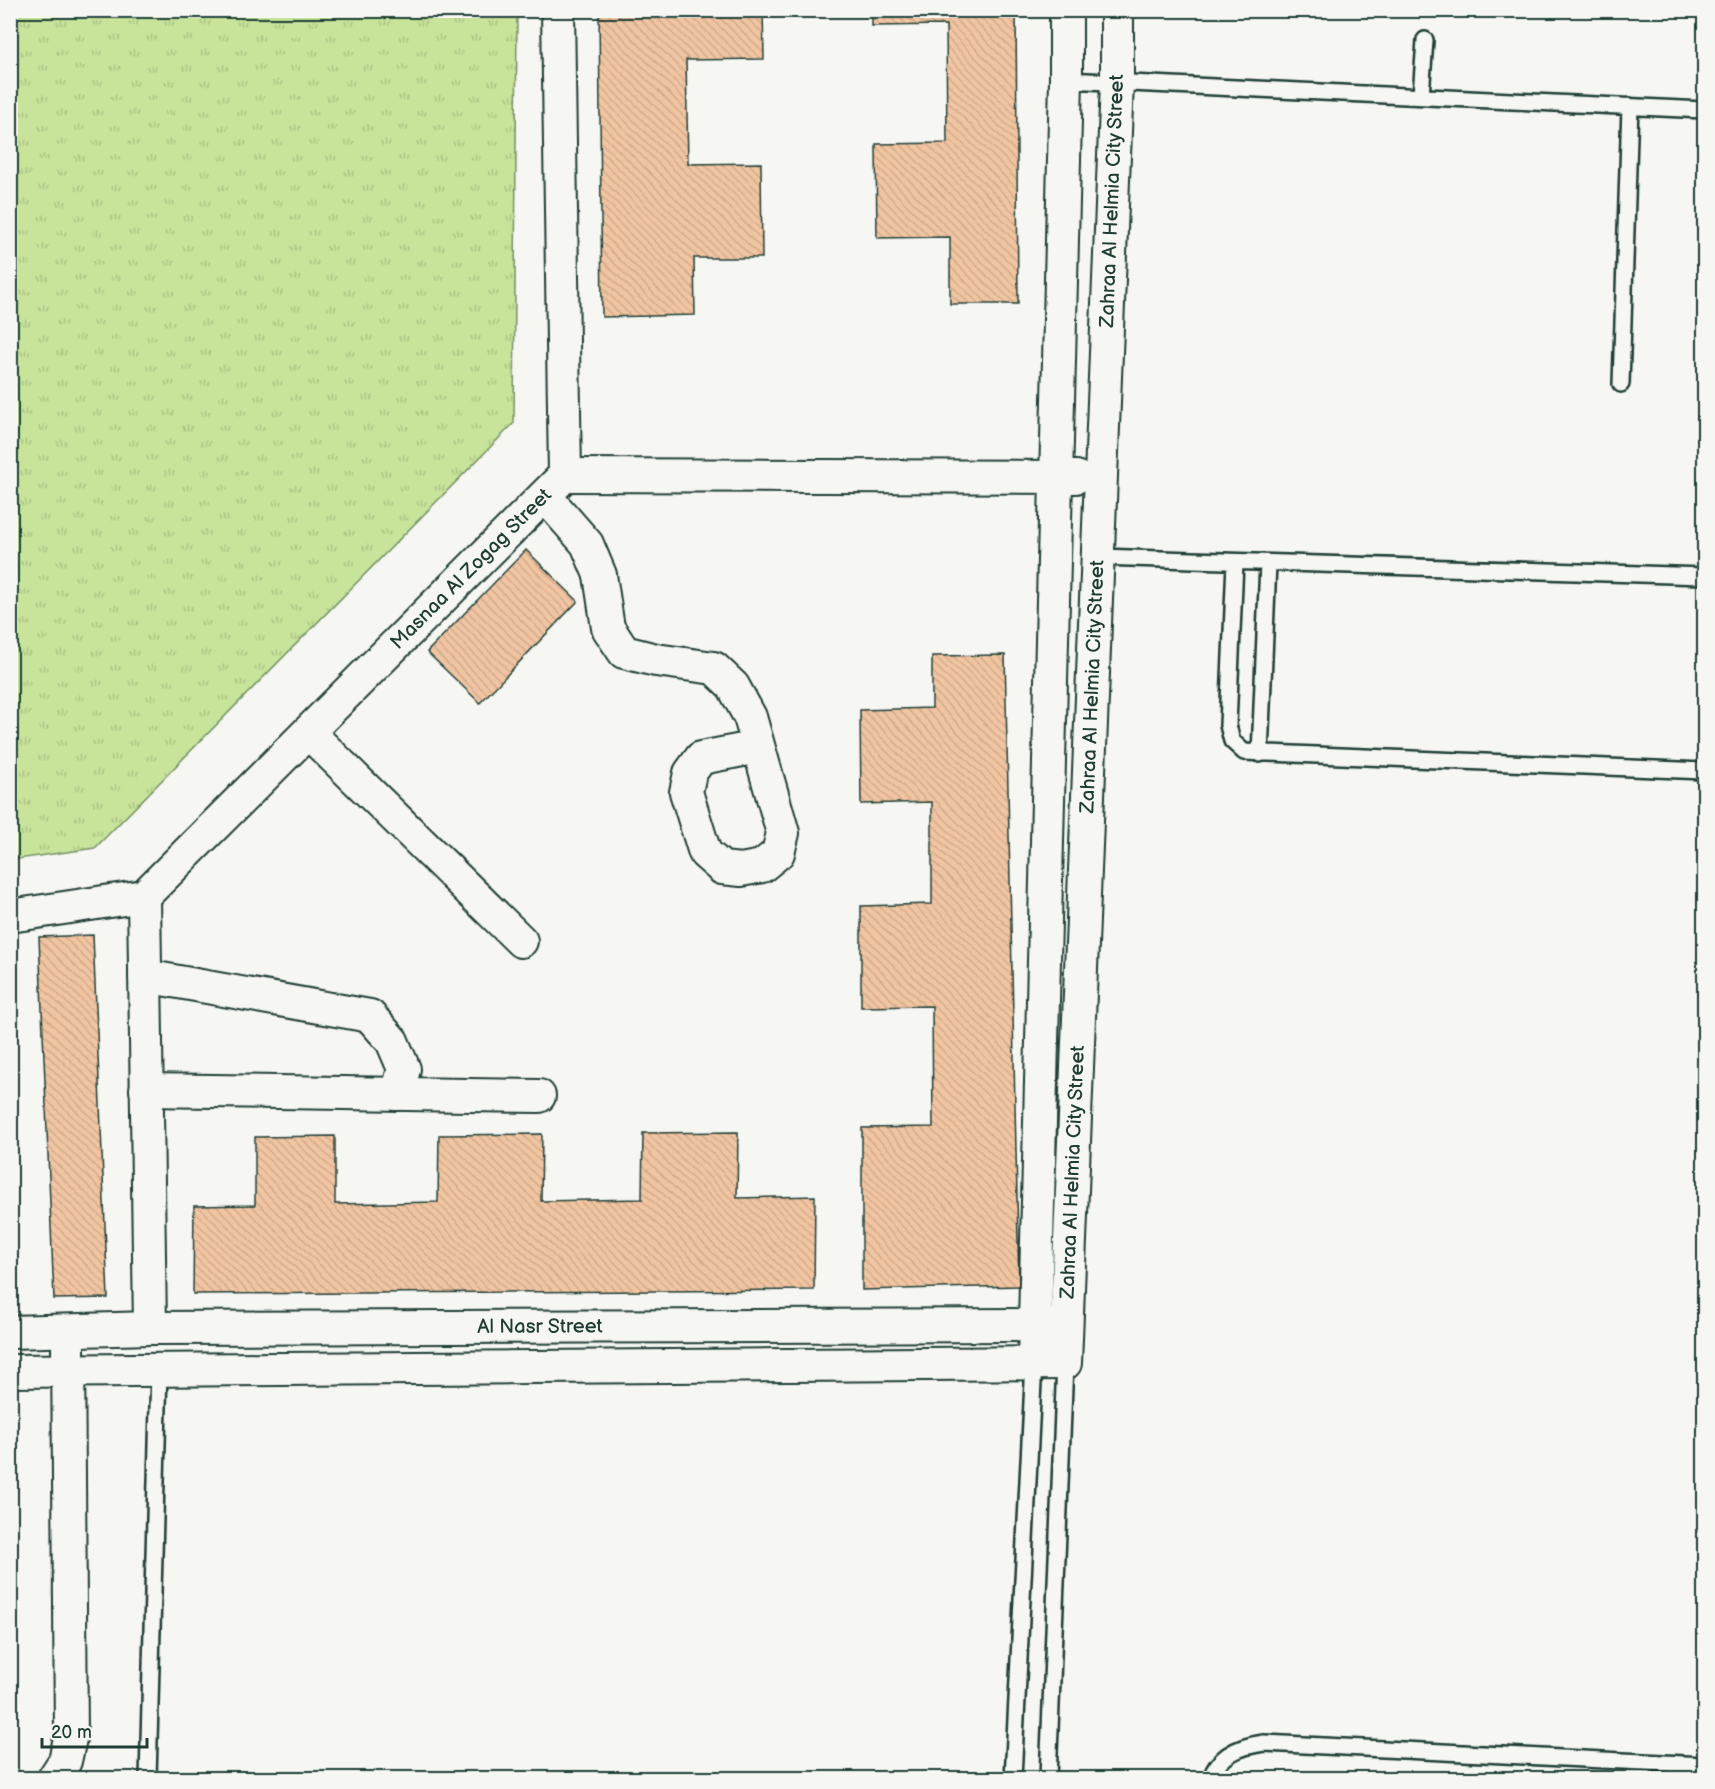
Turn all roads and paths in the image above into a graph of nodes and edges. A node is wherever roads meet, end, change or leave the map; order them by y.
1 (558, 10) edge
2 (1066, 10) edge
3 (1117, 10) edge
4 (1425, 40) dead end
5 (1066, 80) junction
6 (1117, 82) junction
7 (1421, 96) junction
8 (1630, 106) junction
9 (1704, 110) edge
10 (1621, 384) dead end
11 (1056, 477) junction
12 (1101, 477) junction
13 (555, 485) junction
14 (1099, 557) junction
15 (1234, 562) junction
16 (1268, 562) junction
17 (1704, 576) edge
18 (309, 733) junction
19 (758, 747) dead end
20 (1260, 754) junction
21 (1704, 771) edge
22 (144, 896) junction
23 (10, 916) edge
24 (521, 941) dead end
25 (145, 976) junction
26 (147, 1090) junction
27 (397, 1094) junction
28 (539, 1096) dead end
29 (1035, 1325) junction
30 (1067, 1326) junction
31 (150, 1328) junction
32 (67, 1329) junction
33 (10, 1332) edge
34 (1049, 1362) junction
35 (69, 1370) junction
36 (159, 1370) junction
37 (10, 1371) edge
38 (1704, 1765) edge
39 (54, 1779) edge
40 (148, 1779) edge
41 (1013, 1779) edge
42 (1048, 1779) edge
43 (1211, 1779) edge

1 - 13 street, Masnaa Al Zogag Street
2 - 5 street, Zahraa Al Helmia City Street
3 - 6 street, Zahraa Al Helmia City Street
4 - 7 lane
5 - 6 lane
5 - 11 street, Zahraa Al Helmia City Street
6 - 7 lane
6 - 12 street, Zahraa Al Helmia City Street
7 - 8 lane
8 - 9 lane
8 - 10 lane
11 - 12 street
11 - 13 street
11 - 29 street, Zahraa Al Helmia City Street
12 - 14 street, Zahraa Al Helmia City Street
13 - 18 street, Masnaa Al Zogag Street
13 - 19 street
14 - 15 lane
14 - 30 street, Zahraa Al Helmia City Street
15 - 16 lane
15 - 20 lane
16 - 17 lane
16 - 20 lane
18 - 22 street, Masnaa Al Zogag Street
18 - 24 street
20 - 21 lane
22 - 23 street
22 - 25 street
25 - 26 street
25 - 27 street
26 - 27 street
26 - 31 street
27 - 28 street
29 - 30 street, Al Nasr Street
29 - 31 street, Al Nasr Street
29 - 34 street, Zahraa Al Helmia City Street
30 - 34 street, Zahraa Al Helmia City Street
31 - 32 street, Al Nasr Street
32 - 33 street, Al Nasr Street
32 - 35 street
34 - 36 street, Al Nasr Street
34 - 41 lane
34 - 42 lane
35 - 36 street, Al Nasr Street
35 - 37 street, Al Nasr Street
35 - 39 street
36 - 40 lane
38 - 43 lane

